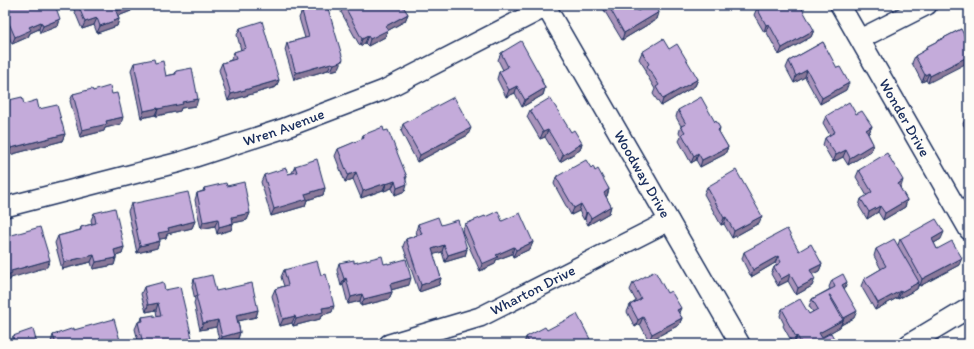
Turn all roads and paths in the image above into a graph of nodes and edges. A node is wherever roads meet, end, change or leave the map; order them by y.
1 (840, 5) edge
2 (927, 5) edge
3 (546, 6) edge
4 (860, 39) junction
5 (5, 207) edge
6 (669, 221) junction
7 (969, 230) edge
8 (969, 308) edge
9 (389, 344) edge
10 (740, 344) edge
11 (909, 344) edge

1 - 4 street, Wonder Drive
2 - 4 street
3 - 5 street, Wren Avenue
3 - 6 street, Woodway Drive
4 - 7 street, Wonder Drive
6 - 9 street, Wharton Drive
6 - 10 street, Woodway Drive
8 - 11 street

